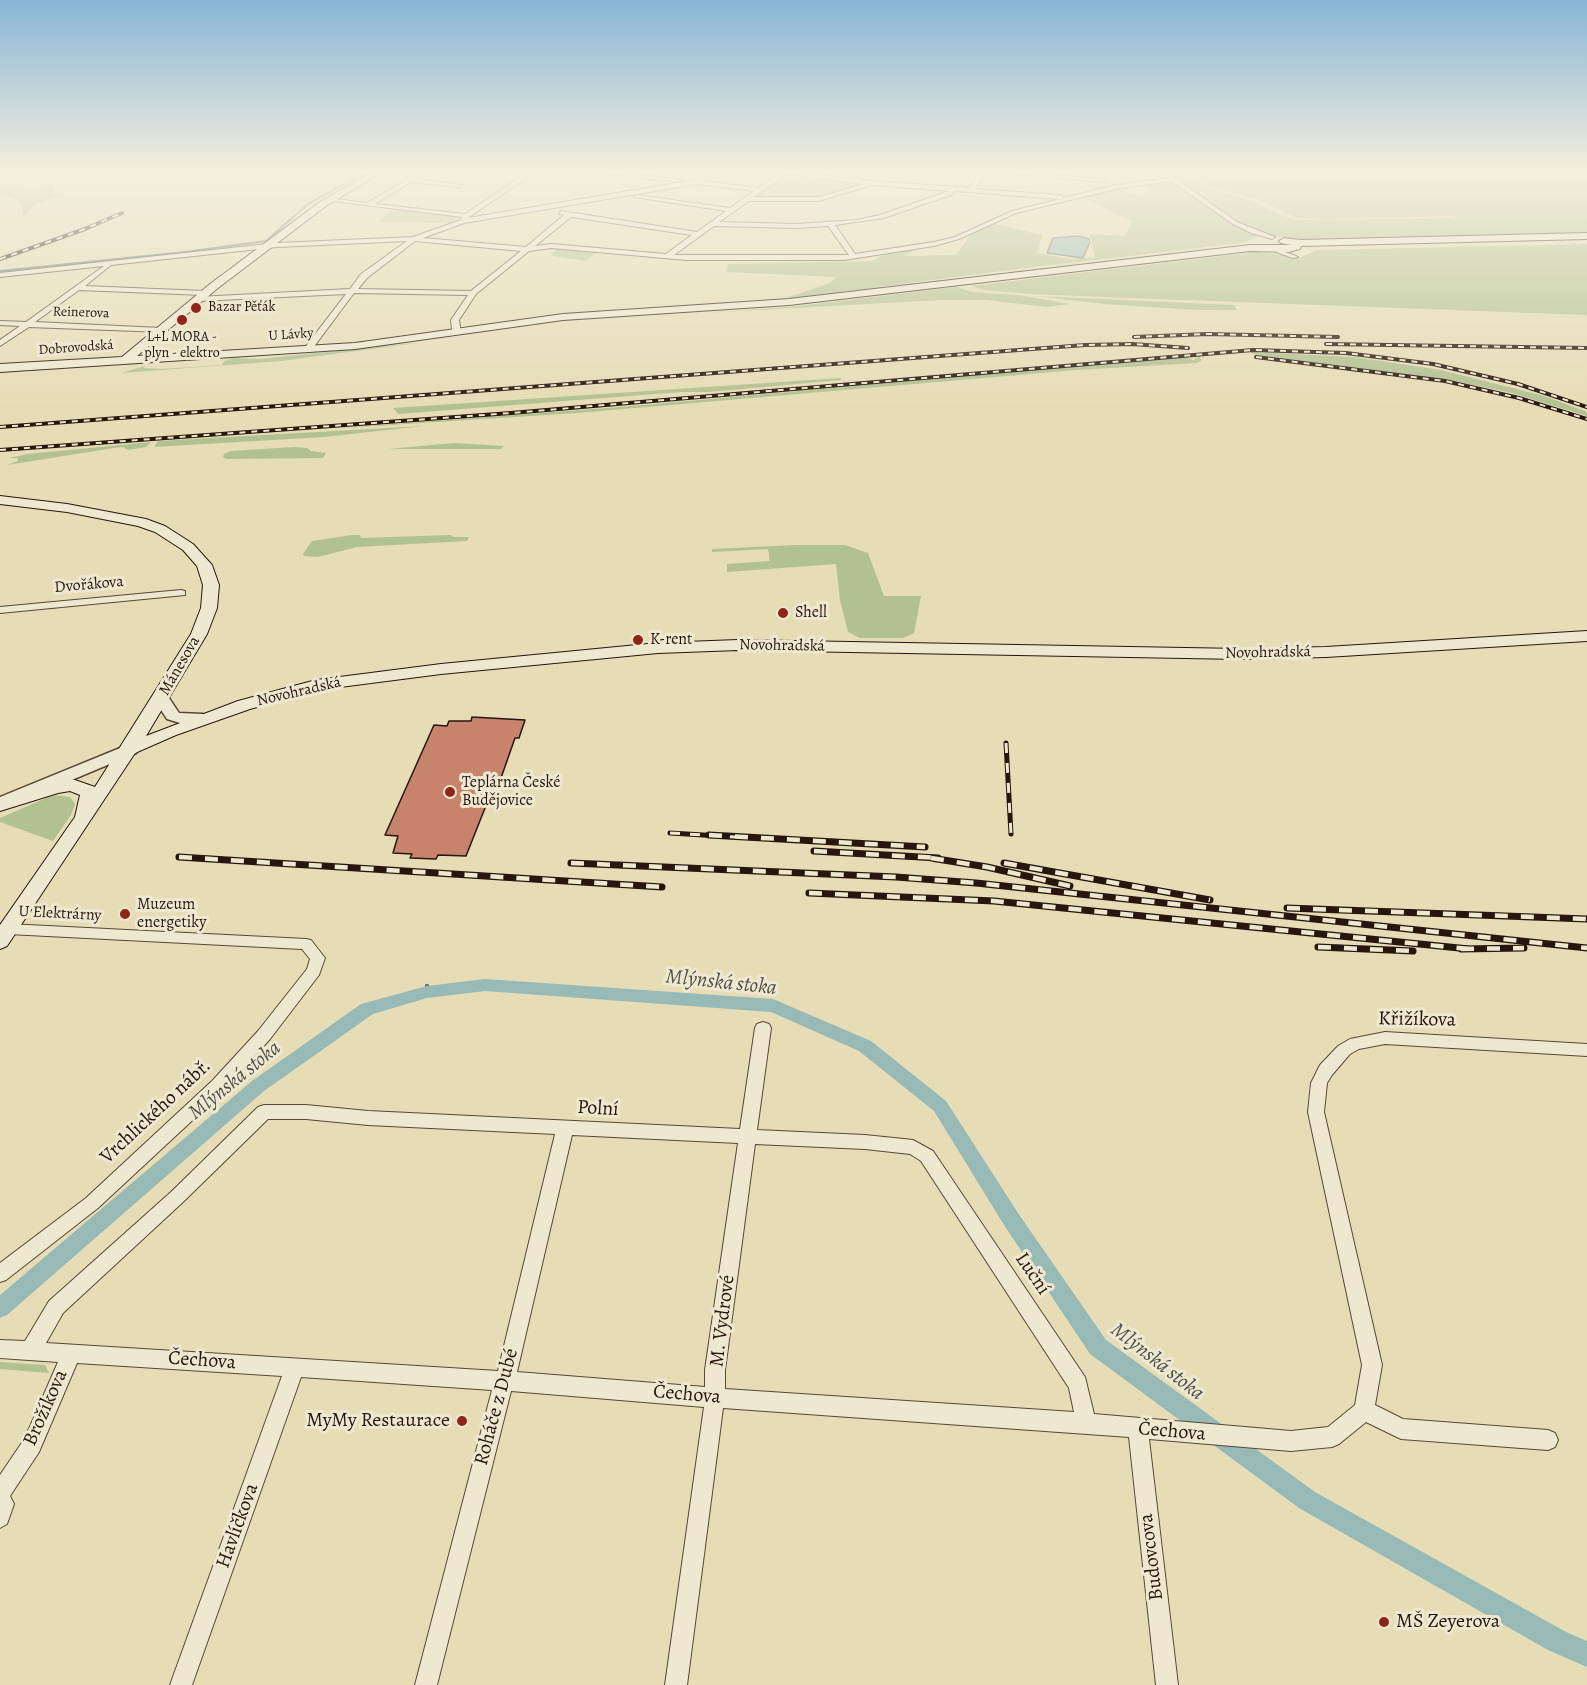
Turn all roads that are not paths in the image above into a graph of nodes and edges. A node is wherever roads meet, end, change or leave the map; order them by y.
1 (229, 251) edge
2 (262, 251) edge
3 (398, 251) edge
4 (525, 251) edge
5 (604, 251) edge
6 (674, 251) edge
7 (849, 251) edge
8 (889, 251) edge
9 (1209, 251) edge
10 (666, 256) junction
11 (853, 256) junction
12 (109, 265) junction
13 (0, 275) edge
14 (78, 288) junction
15 (352, 291) junction
16 (473, 293) junction
17 (201, 296) junction
18 (0, 323) edge
19 (27, 324) junction
20 (161, 330) junction
21 (458, 331) junction
22 (0, 344) edge
23 (308, 350) junction
24 (125, 360) junction
25 (0, 368) edge
26 (0, 500) edge
27 (181, 593) dead end
28 (0, 610) edge
29 (1587, 636) edge
30 (161, 698) junction
31 (203, 719) junction
32 (130, 749) junction
33 (0, 805) edge
34 (81, 823) junction
35 (4, 935) edge
36 (318, 958) joint
37 (763, 1028) dead end
38 (1587, 1050) edge
39 (565, 1128) junction
40 (748, 1137) junction
41 (927, 1156) joint
42 (0, 1274) edge
43 (0, 1349) edge
44 (31, 1350) junction
45 (70, 1353) junction
46 (295, 1367) junction
47 (505, 1381) junction
48 (715, 1397) junction
49 (1364, 1410) junction
50 (1086, 1423) junction
51 (1138, 1429) junction
52 (1548, 1440) dead end
53 (0, 1493) edge
54 (0, 1500) edge
55 (0, 1517) edge
56 (181, 1685) edge
57 (426, 1685) edge
58 (676, 1685) edge
59 (1167, 1685) edge

1 - 12 street
2 - 17 main road, Dobrovodská
3 - 15 street
4 - 16 street
5 - 10 street
6 - 10 street
7 - 11 street
8 - 11 street
9 - 21 main road, U Lávky
10 - 11 street
12 - 13 street
12 - 14 street
14 - 17 street
14 - 19 street
15 - 16 street
15 - 17 street
15 - 23 street
16 - 21 street
17 - 20 main road, Dobrovodská
18 - 19 street, Reinerova
19 - 20 street, Reinerova
19 - 22 street
20 - 24 main road, Dobrovodská
21 - 23 main road, U Lávky
23 - 24 main road, U Lávky
24 - 25 main road, Dobrovodská
26 - 30 main road, Mánesova
27 - 28 street, Dvořákova
29 - 31 main road, Novohradská
30 - 31 street
30 - 32 main road, Mánesova
31 - 32 main road, Novohradská
32 - 33 street, Novohradská
32 - 34 main road, Mánesova
33 - 34 main road
34 - 35 main road, Mánesova
35 - 36 street, U Elektrárny
36 - 42 street, Vrchlického nábř.
37 - 40 street, M. Vydrové
38 - 49 street, Křižíkova
39 - 40 street, Polní
39 - 44 street, Polní
39 - 47 street, Roháče z Dubé
40 - 41 street, Polní
40 - 48 street, M. Vydrové
41 - 50 street, Luční
43 - 44 street, Čechova
44 - 45 street, Čechova
45 - 46 street, Čechova
45 - 53 street, Brožíkova
46 - 47 street, Čechova
46 - 56 street, Havlíčkova
47 - 48 street, Čechova
47 - 57 street, Roháče z Dubé
48 - 50 street, Čechova
48 - 58 street, M. Vydrové
49 - 51 street, Čechova
49 - 52 street
50 - 51 street, Čechova
51 - 59 street, Budovcova
54 - 55 street

